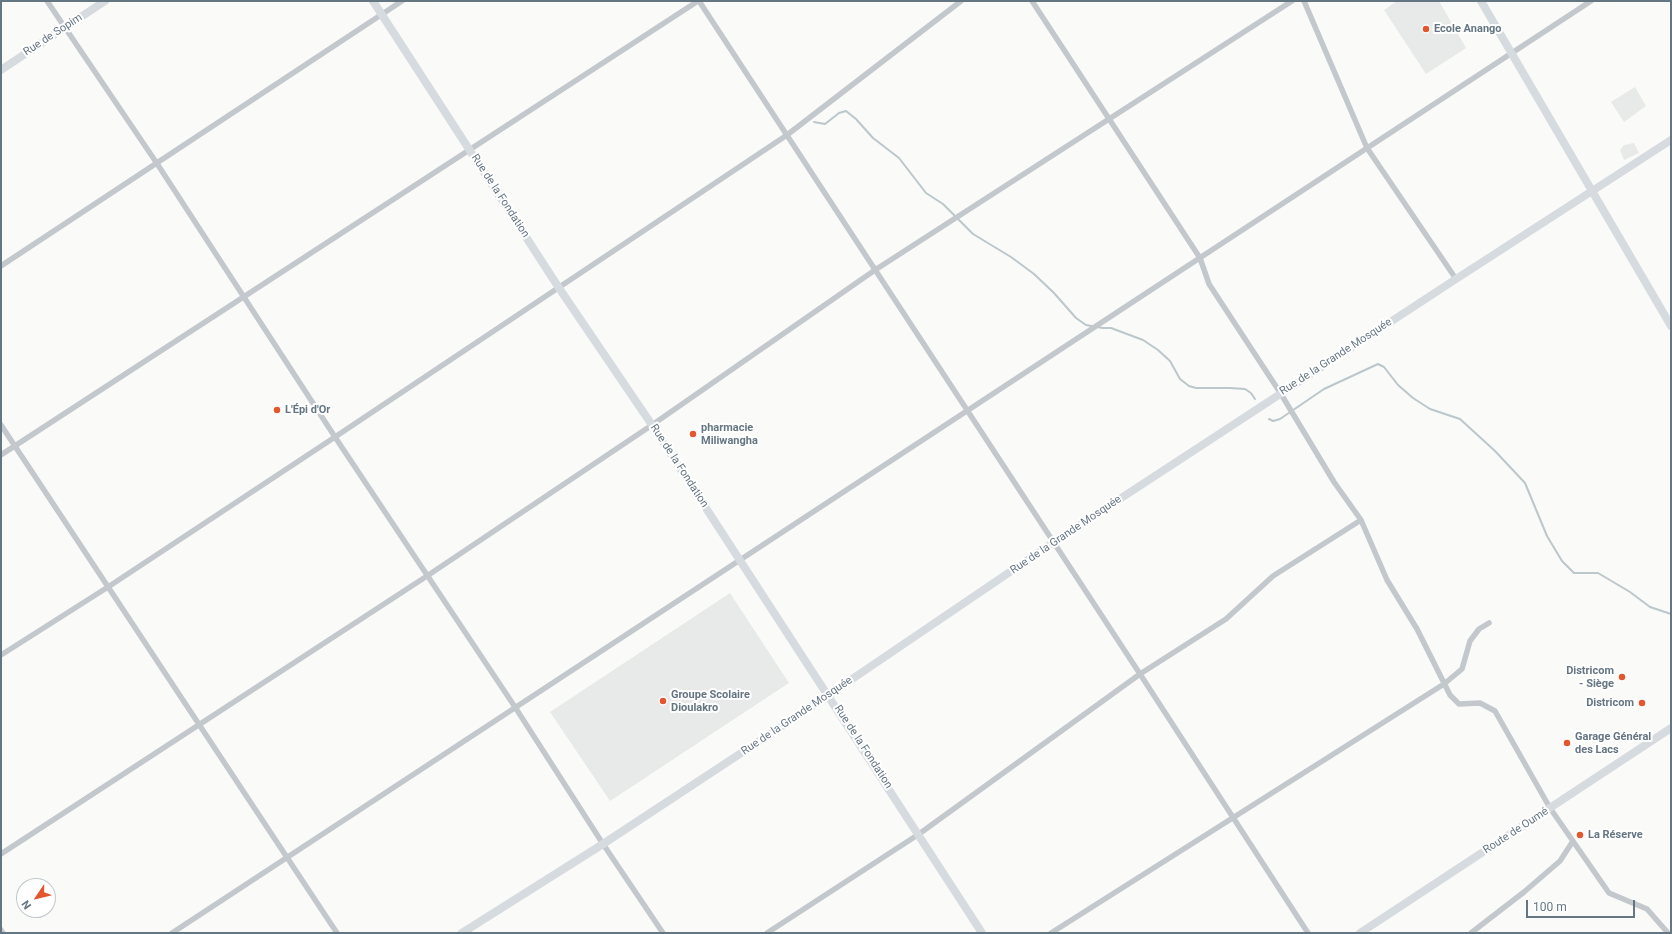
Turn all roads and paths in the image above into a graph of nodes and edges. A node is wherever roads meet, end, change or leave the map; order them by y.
1 (47, 1) edge
2 (105, 1) edge
3 (373, 1) edge
4 (402, 1) edge
5 (698, 1) edge
6 (960, 1) edge
7 (1032, 1) edge
8 (1292, 1) edge
9 (1304, 1) edge
10 (1481, 1) edge
11 (1591, 1) edge
12 (382, 14) junction
13 (64, 28) junction
14 (1511, 53) junction
15 (1, 70) edge
16 (1109, 118) junction
17 (787, 135) junction
18 (1671, 140) edge
19 (1367, 148) junction
20 (470, 150) junction
21 (156, 162) junction
22 (1593, 192) junction
23 (1200, 258) junction
24 (1, 266) edge
25 (876, 270) junction
26 (1456, 279) junction
27 (559, 288) junction
28 (243, 297) junction
29 (1671, 326) edge
30 (1281, 394) junction
31 (967, 410) junction
32 (1, 425) edge
33 (652, 425) junction
34 (334, 438) junction
35 (15, 446) junction
36 (1, 455) edge
37 (1361, 520) junction
38 (1054, 542) junction
39 (740, 560) junction
40 (427, 576) junction
41 (108, 587) junction
42 (1489, 623) dead end
43 (1, 655) edge
44 (1140, 674) junction
45 (1444, 684) junction
46 (828, 696) junction
47 (515, 707) junction
48 (200, 726) junction
49 (1671, 728) edge
50 (1550, 808) junction
51 (1233, 817) junction
52 (919, 834) junction
53 (1573, 841) junction
54 (603, 844) junction
55 (1, 854) edge
56 (287, 857) junction
57 (1, 930) edge
58 (3, 933) edge
59 (172, 933) edge
60 (337, 933) edge
61 (462, 933) edge
62 (663, 933) edge
63 (767, 933) edge
64 (982, 933) edge
65 (1051, 933) edge
66 (1308, 933) edge
67 (1360, 933) edge
68 (1471, 933) edge
69 (1668, 933) edge

1 - 13 street
2 - 13 street, Rue de Sopim
3 - 12 street, Rue de la Fondation
4 - 12 street
5 - 17 street
5 - 20 street
6 - 17 street
7 - 16 street
8 - 16 street
9 - 19 street
10 - 14 street
11 - 14 street
12 - 20 street, Rue de la Fondation
12 - 21 street
13 - 15 street, Rue de Sopim
13 - 21 street
14 - 19 street
14 - 22 street
16 - 23 street
16 - 25 street
17 - 25 street
17 - 27 street
18 - 22 street, Rue de la Grande Mosquée
19 - 23 street
19 - 26 street
20 - 27 street, Rue de la Fondation
20 - 28 street
21 - 24 street
21 - 28 street
22 - 26 street, Rue de la Grande Mosquée
22 - 29 street
23 - 30 street
23 - 31 street
25 - 31 street
25 - 33 street
26 - 30 street, Rue de la Grande Mosquée
27 - 33 street, Rue de la Fondation
27 - 34 street
28 - 34 street
28 - 35 street
30 - 37 street
30 - 38 street, Rue de la Grande Mosquée
31 - 38 street
31 - 39 street
32 - 35 street
33 - 39 street, Rue de la Fondation
33 - 40 street
34 - 40 street
34 - 41 street
35 - 36 street
35 - 41 street
37 - 44 street
37 - 45 street
38 - 44 street
38 - 46 street, Rue de la Grande Mosquée
39 - 46 street, Rue de la Fondation
39 - 47 street
40 - 47 street
40 - 48 street
41 - 43 street
41 - 48 street
42 - 45 street
44 - 51 street
44 - 52 street
45 - 50 street
45 - 51 street
46 - 52 street, Rue de la Fondation
46 - 54 street, Rue de la Grande Mosquée
47 - 54 street
47 - 56 street
48 - 55 street
48 - 56 street
49 - 50 street, Route de Oumé
50 - 53 street
50 - 67 street, Route de Oumé
51 - 65 street
51 - 66 street
52 - 63 street
52 - 64 street, Rue de la Fondation
53 - 68 street
53 - 69 street
54 - 61 street, Rue de la Grande Mosquée
54 - 62 street
56 - 59 street
56 - 60 street
57 - 58 street

